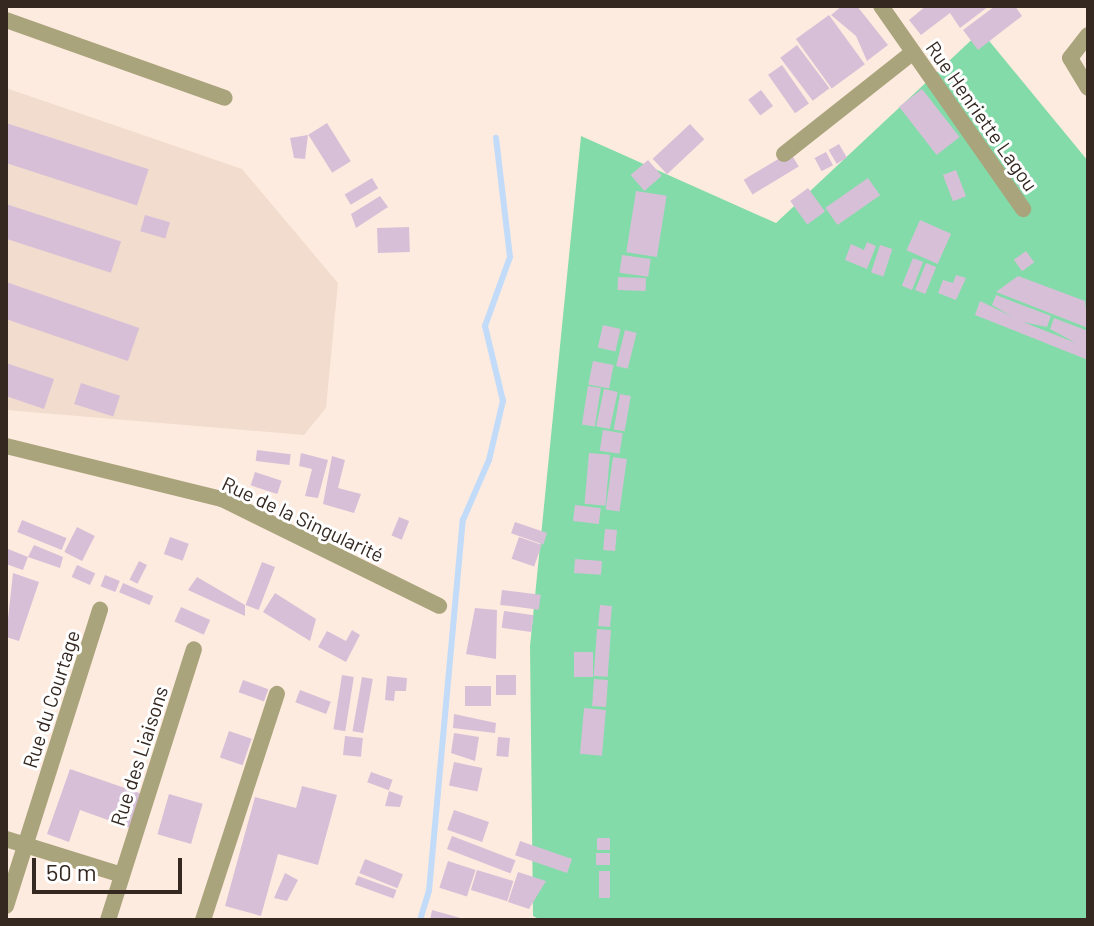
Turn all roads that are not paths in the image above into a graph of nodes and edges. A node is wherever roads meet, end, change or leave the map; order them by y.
1 (881, 6) edge
2 (6, 20) edge
3 (1088, 35) edge
4 (913, 52) junction
5 (1088, 88) edge
6 (225, 98) dead end
7 (784, 154) dead end
8 (1023, 209) dead end
9 (6, 446) edge
10 (439, 606) dead end
11 (100, 610) dead end
12 (194, 649) dead end
13 (277, 694) dead end
14 (6, 839) edge
15 (25, 846) junction
16 (122, 875) junction
17 (6, 906) edge
18 (108, 920) edge
19 (203, 920) edge

1 - 4 street, Rue Henriette Lagou
2 - 6 street
3 - 5 street
4 - 7 street
4 - 8 street, Rue Henriette Lagou
9 - 10 street, Rue de la Singularité
11 - 15 street, Rue du Courtage
12 - 16 street, Rue des Liaisons
13 - 19 street
14 - 15 street
15 - 16 street
15 - 17 street, Rue du Courtage
16 - 18 street, Rue des Liaisons

